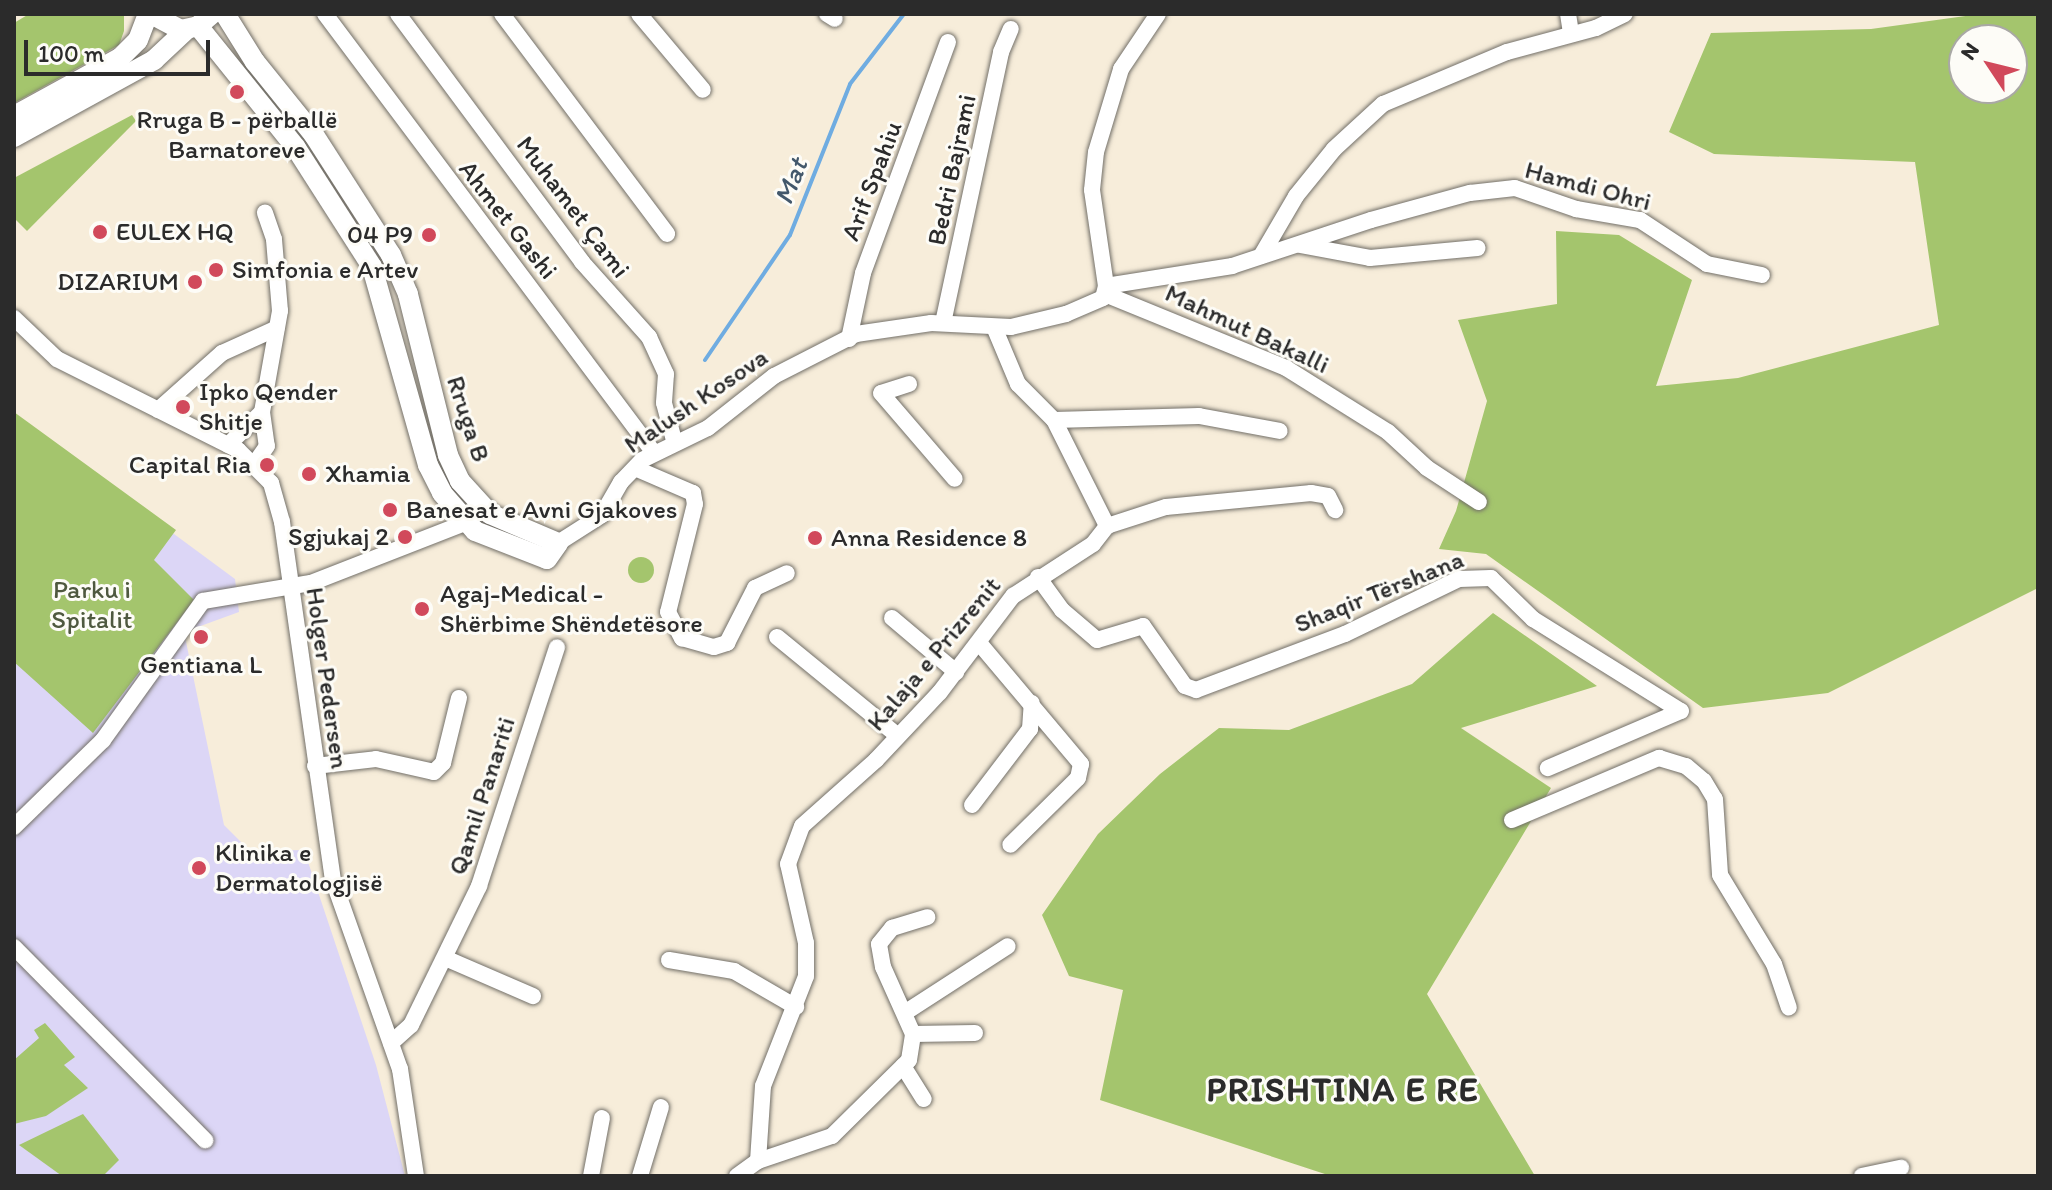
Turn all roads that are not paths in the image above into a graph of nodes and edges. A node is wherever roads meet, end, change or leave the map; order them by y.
1 (150, 14) edge
2 (225, 14) edge
3 (325, 14) edge
4 (398, 14) edge
5 (502, 14) edge
6 (639, 14) edge
7 (1158, 14) edge
8 (1568, 14) edge
9 (1625, 14) edge
10 (199, 23) edge
11 (1011, 29) dead end
12 (1571, 34) junction
13 (948, 42) dead end
14 (703, 90) dead end
15 (14, 116) edge
16 (14, 137) edge
17 (265, 213) dead end
18 (667, 234) dead end
19 (1300, 245) junction
20 (1478, 248) dead end
21 (1261, 256) junction
22 (1762, 275) dead end
23 (1106, 290) junction
24 (14, 318) edge
25 (943, 323) junction
26 (994, 327) junction
27 (277, 328) junction
28 (849, 339) junction
29 (909, 384) dead end
30 (158, 410) junction
31 (262, 412) junction
32 (1054, 420) junction
33 (1280, 431) dead end
34 (674, 441) junction
35 (228, 445) junction
36 (654, 453) junction
37 (256, 462) junction
38 (637, 469) junction
39 (955, 479) dead end
40 (1479, 502) dead end
41 (1335, 510) dead end
42 (465, 523) junction
43 (1107, 526) junction
44 (558, 543) junction
45 (787, 573) dead end
46 (1038, 577) junction
47 (291, 587) junction
48 (892, 618) dead end
49 (777, 637) dead end
50 (980, 644) junction
51 (557, 647) dead end
52 (956, 672) junction
53 (459, 698) dead end
54 (1032, 703) junction
55 (898, 736) junction
56 (315, 766) junction
57 (1548, 768) dead end
58 (972, 805) dead end
59 (1512, 820) dead end
60 (14, 827) edge
61 (1010, 845) dead end
62 (927, 917) dead end
63 (1008, 946) dead end
64 (14, 947) edge
65 (445, 958) junction
66 (669, 960) dead end
67 (533, 996) dead end
68 (796, 1007) junction
69 (1789, 1008) dead end
70 (906, 1012) junction
71 (975, 1033) dead end
72 (913, 1034) junction
73 (391, 1043) junction
74 (903, 1066) junction
75 (924, 1099) dead end
76 (661, 1107) dead end
77 (602, 1118) dead end
78 (205, 1140) dead end
79 (758, 1161) junction
80 (1901, 1168) dead end
81 (416, 1176) edge
82 (591, 1176) edge
83 (640, 1176) edge
84 (737, 1176) edge
85 (1862, 1176) edge

1 - 10 main road
1 - 15 main road
2 - 44 main road, Rruga B
3 - 36 street, Ahmet Gashi
4 - 34 street, Muhamet Çami
5 - 18 street
6 - 14 street
7 - 23 street
8 - 12 street
9 - 12 street
10 - 16 main road
10 - 42 main road, Rruga B
11 - 25 street, Bedri Bajrami
12 - 21 street
13 - 28 street, Arif Spahiu
17 - 27 street
19 - 20 street
19 - 21 street, Hamdi Ohri
19 - 22 street, Hamdi Ohri
21 - 23 street, Malush Kosova
23 - 26 street, Malush Kosova
23 - 40 street, Mahmut Bakalli
24 - 30 street, Holger Pedersen
25 - 26 street, Malush Kosova
25 - 28 street, Malush Kosova
26 - 32 street
27 - 30 street
27 - 31 street
28 - 34 street, Malush Kosova
29 - 39 street
30 - 35 street, Holger Pedersen
31 - 35 street
31 - 37 street
32 - 33 street
32 - 43 street
34 - 36 street, Malush Kosova
35 - 37 street, Holger Pedersen
36 - 38 street, Malush Kosova
37 - 47 street, Holger Pedersen
38 - 44 street, Malush Kosova
38 - 45 street
41 - 43 street, Kalaja e Prizrenit
42 - 44 main road
42 - 47 street
43 - 46 street, Kalaja e Prizrenit
46 - 50 street, Kalaja e Prizrenit
46 - 57 street, Shaqir Tërshana
47 - 56 street, Holger Pedersen
47 - 60 street
48 - 52 street
49 - 55 street
50 - 52 street, Kalaja e Prizrenit
50 - 54 street
51 - 65 street, Qamil Panariti
52 - 55 street, Kalaja e Prizrenit
53 - 56 street
54 - 58 street
54 - 61 street
55 - 68 street, Kalaja e Prizrenit
56 - 73 street, Holger Pedersen
59 - 69 street
62 - 70 street
63 - 70 street
64 - 78 street
65 - 67 street
65 - 73 street, Qamil Panariti
66 - 68 street
68 - 79 street, Kalaja e Prizrenit
70 - 72 street
71 - 72 street
72 - 74 street
73 - 81 street, Holger Pedersen
74 - 75 street
74 - 79 street
76 - 83 street
77 - 82 street
79 - 84 street
80 - 85 street

